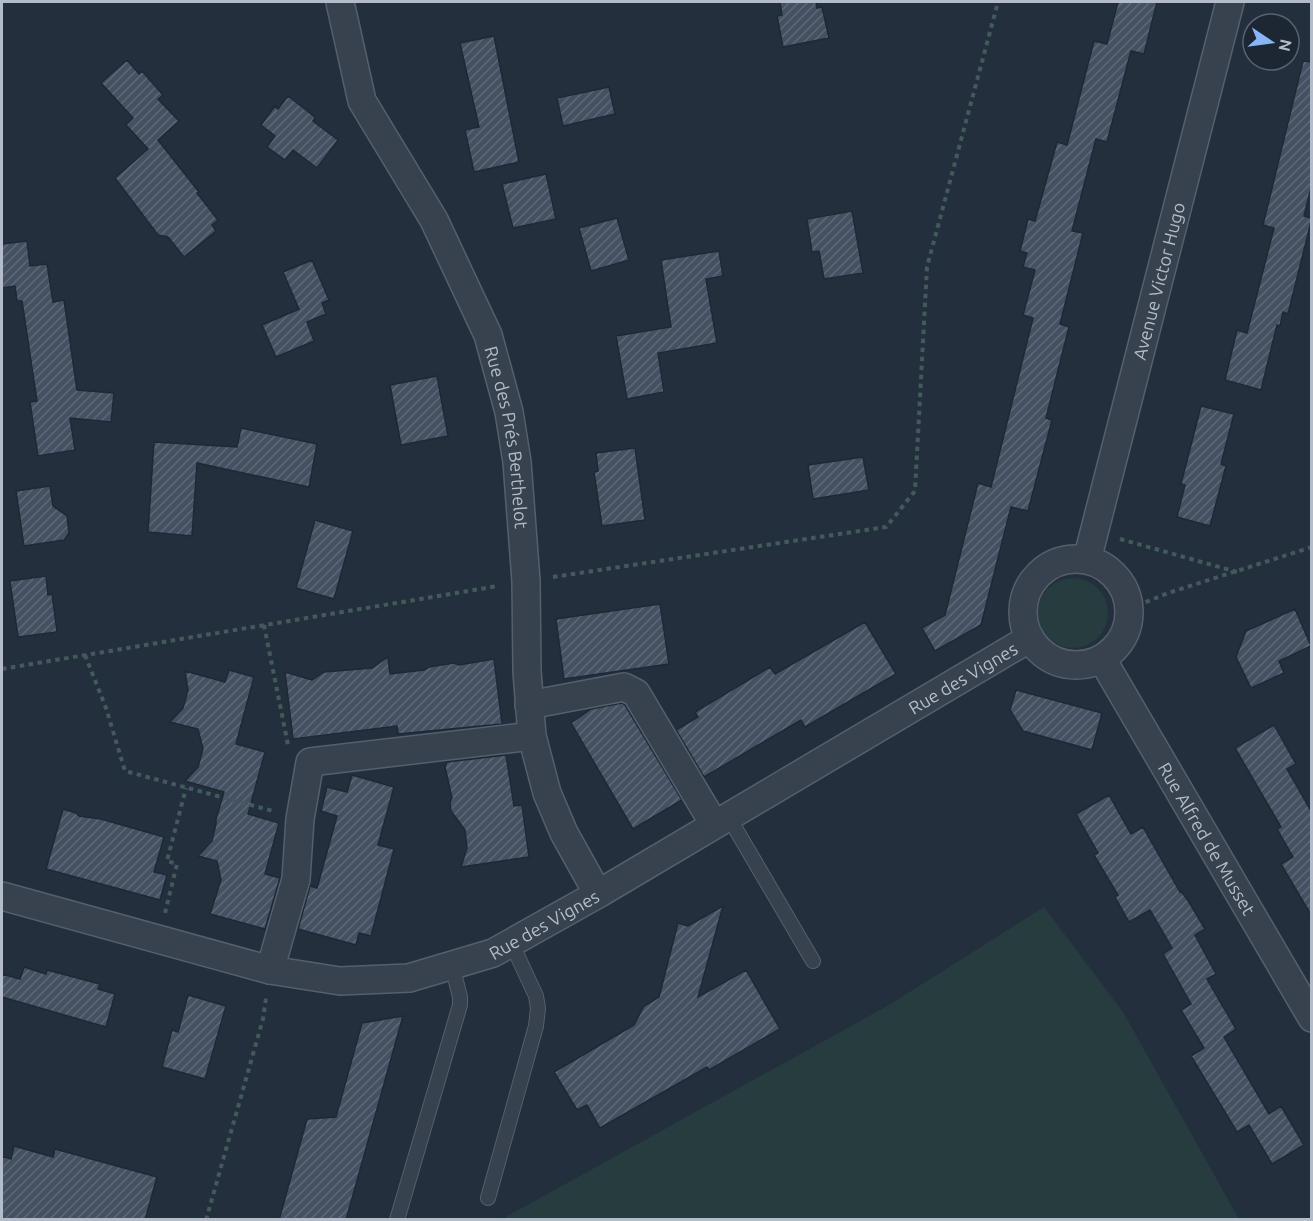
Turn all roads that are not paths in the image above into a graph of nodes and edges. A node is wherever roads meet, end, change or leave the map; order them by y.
1 (340, 2) edge
2 (1230, 2) edge
3 (1087, 560) junction
4 (1030, 638) junction
5 (1102, 659) junction
6 (529, 705) junction
7 (532, 736) junction
8 (721, 820) junction
9 (598, 894) junction
10 (2, 896) edge
11 (512, 942) junction
12 (813, 961) dead end
13 (452, 965) junction
14 (270, 970) junction
15 (1311, 1018) edge
16 (488, 1198) dead end
17 (397, 1220) edge

1 - 6 street, Rue des Prés Berthelot
2 - 3 street, Avenue Victor Hugo
3 - 4 street
3 - 5 street
4 - 5 street
4 - 8 street, Rue des Vignes
5 - 15 street, Rue Alfred de Musset
6 - 7 street, Rue des Prés Berthelot
6 - 8 street
7 - 9 street, Rue des Prés Berthelot
7 - 14 street
8 - 9 street, Rue des Vignes
8 - 12 lane
9 - 11 street, Rue des Vignes
10 - 14 street, Rue des Vignes
11 - 13 street, Rue des Vignes
11 - 16 lane
13 - 14 street, Rue des Vignes
13 - 17 lane

